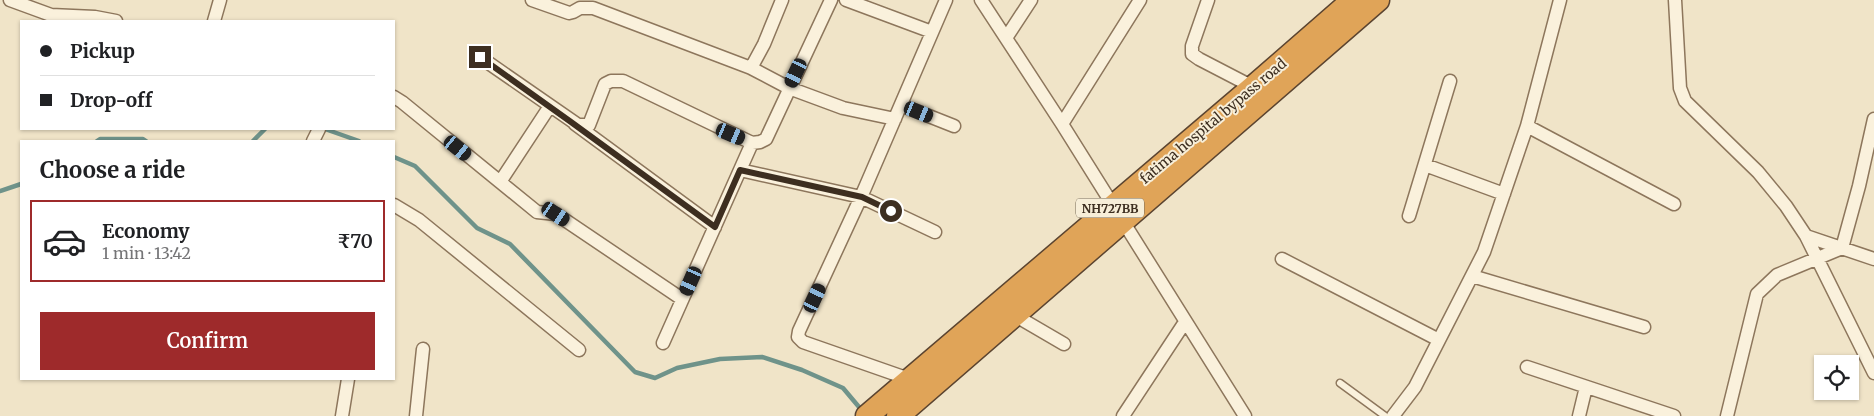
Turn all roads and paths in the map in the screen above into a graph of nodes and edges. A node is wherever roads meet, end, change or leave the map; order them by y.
1 (10, 0) edge
2 (220, 0) edge
3 (532, 0) edge
4 (782, 0) edge
5 (831, 0) edge
6 (846, 0) edge
7 (946, 0) edge
8 (981, 0) edge
9 (1031, 0) edge
10 (1140, 0) edge
11 (1208, 0) edge
12 (1353, 0) edge
13 (1378, 0) edge
14 (1560, 0) edge
15 (1675, 0) edge
16 (111, 20) edge
17 (214, 20) edge
18 (932, 32) junction
19 (1006, 38) junction
20 (480, 57) dead end
21 (751, 68) junction
22 (1450, 81) dead end
23 (1254, 87) junction
24 (789, 88) junction
25 (395, 98) edge
26 (901, 105) junction
27 (550, 106) junction
28 (895, 118) junction
29 (1874, 119) edge
30 (571, 122) junction
31 (1062, 124) junction
32 (954, 126) dead end
33 (1527, 126) junction
34 (752, 142) junction
35 (1425, 164) junction
36 (740, 170) junction
37 (500, 182) junction
38 (1504, 194) junction
39 (862, 197) junction
40 (1674, 204) dead end
41 (395, 206) edge
42 (1117, 214) junction
43 (1409, 216) dead end
44 (715, 227) junction
45 (935, 232) dead end
46 (1806, 236) junction
47 (1842, 248) junction
48 (1282, 258) dead end
49 (1874, 259) edge
50 (1818, 260) junction
51 (1472, 276) junction
52 (682, 300) junction
53 (1016, 316) junction
54 (1185, 322) junction
55 (1644, 327) dead end
56 (1439, 340) junction
57 (663, 343) dead end
58 (969, 343) junction
59 (1064, 344) dead end
60 (424, 349) dead end
61 (579, 350) dead end
62 (1526, 367) dead end
63 (1874, 373) edge
64 (909, 379) junction
65 (348, 380) edge
66 (1340, 383) dead end
67 (1586, 386) junction
68 (342, 416) edge
69 (416, 416) edge
70 (867, 416) edge
71 (898, 416) edge
72 (1123, 416) edge
73 (1244, 416) edge
74 (1385, 416) edge
75 (1394, 416) edge
76 (1579, 416) edge
77 (1674, 416) edge
78 (1727, 416) edge

1 - 16 street
2 - 17 street
3 - 21 street
4 - 21 street
5 - 24 street
6 - 18 street
7 - 18 street
8 - 19 street
9 - 19 street
10 - 31 street
11 - 23 street
12 - 23 highway, fatima hospital bypass road / NH727BB
13 - 42 highway, fatima hospital bypass road / NH727BB
14 - 33 street
15 - 46 street
18 - 26 street
19 - 31 street
20 - 27 street
21 - 24 street
22 - 35 street
23 - 42 highway, fatima hospital bypass road / NH727BB
24 - 28 street
24 - 34 street
25 - 37 street
26 - 28 street
26 - 32 street
27 - 30 street
27 - 37 street
28 - 39 street
29 - 47 street
30 - 34 street
30 - 44 street
31 - 42 street
33 - 38 street
33 - 40 street
34 - 36 street
35 - 38 street
35 - 43 street
36 - 39 street
36 - 44 street
37 - 52 street
38 - 51 street
39 - 45 street
39 - 64 street
41 - 61 street
42 - 53 highway, fatima hospital bypass road / NH727BB
42 - 54 street
42 - 58 highway, fatima hospital bypass road / NH727BB
44 - 52 street
46 - 47 street
46 - 50 street
47 - 49 street
47 - 50 street
48 - 56 street
50 - 63 street
50 - 78 street
51 - 55 street
51 - 56 street
52 - 57 street
53 - 58 highway, fatima hospital bypass road / NH727BB
53 - 59 street
54 - 72 street
54 - 73 street
56 - 75 street
58 - 64 highway, fatima hospital bypass road / NH727BB
58 - 71 highway, fatima hospital bypass road / NH727BB
60 - 69 street
62 - 67 street
64 - 70 highway, fatima hospital bypass road / NH727BB
65 - 68 street
66 - 74 lane
67 - 76 street
67 - 77 street

